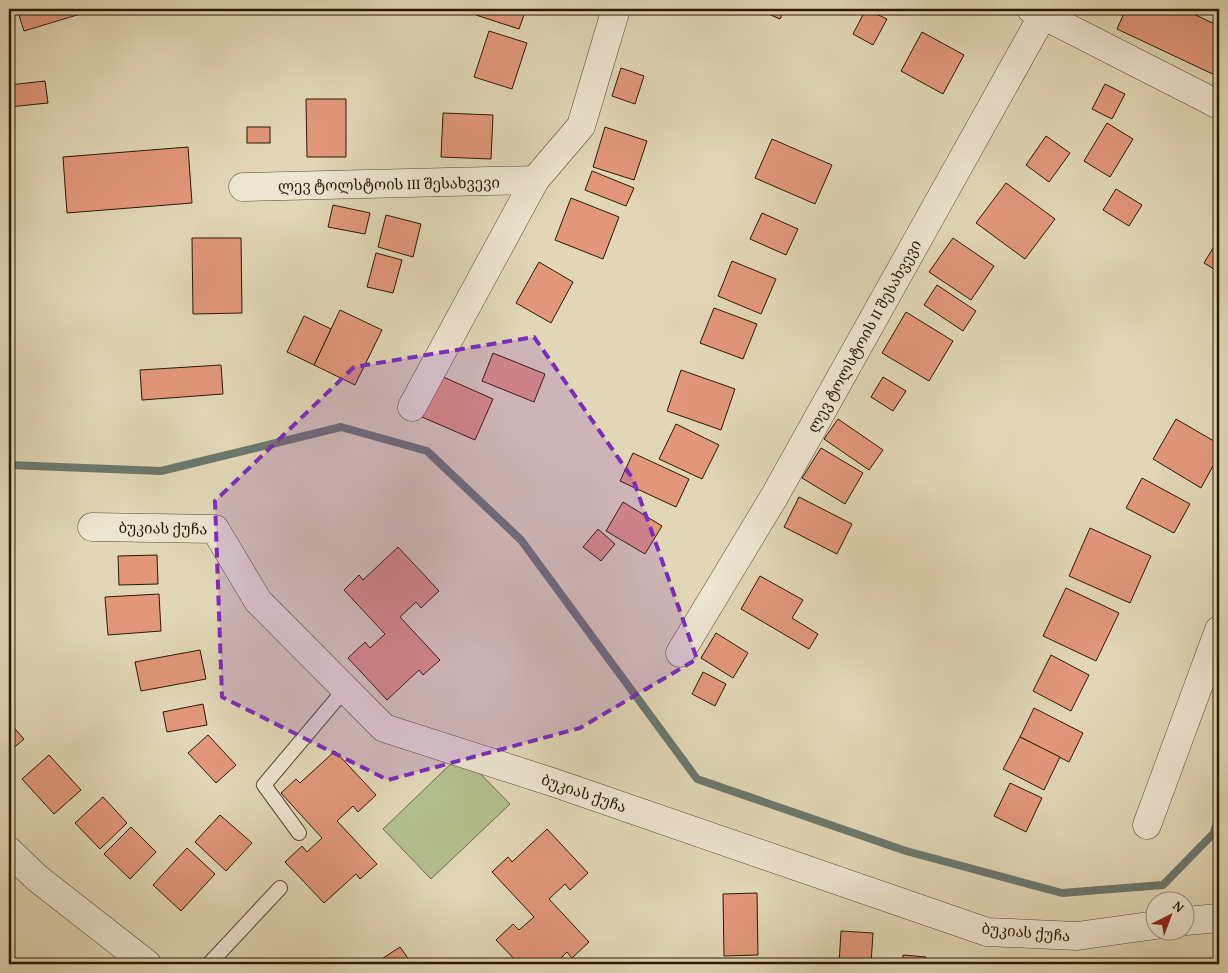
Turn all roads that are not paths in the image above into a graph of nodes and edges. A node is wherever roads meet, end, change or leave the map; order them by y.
1 (616, 9) edge
2 (1037, 12) edge
3 (1219, 106) edge
4 (535, 180) junction
5 (243, 187) dead end
6 (412, 407) dead end
7 (92, 527) dead end
8 (1219, 630) edge
9 (680, 653) dead end
10 (344, 690) junction
11 (1147, 825) dead end
12 (298, 833) dead end
13 (9, 851) edge
14 (9, 875) edge
15 (37, 878) junction
16 (280, 888) dead end
17 (1219, 918) edge
18 (1196, 920) edge
19 (1146, 926) edge
20 (147, 964) edge
21 (209, 964) edge

1 - 4 street
2 - 3 street
2 - 9 street, ლევ ტოლსტოის II შესახვევი
4 - 5 street, ლევ ტოლსტოის III შესახვევი
4 - 6 street
7 - 10 street, ბუკიას ქუჩა
8 - 11 street
10 - 12 lane
10 - 19 street, ბუკიას ქუჩა
13 - 15 street
14 - 15 street
15 - 20 street
16 - 21 lane
17 - 18 street

